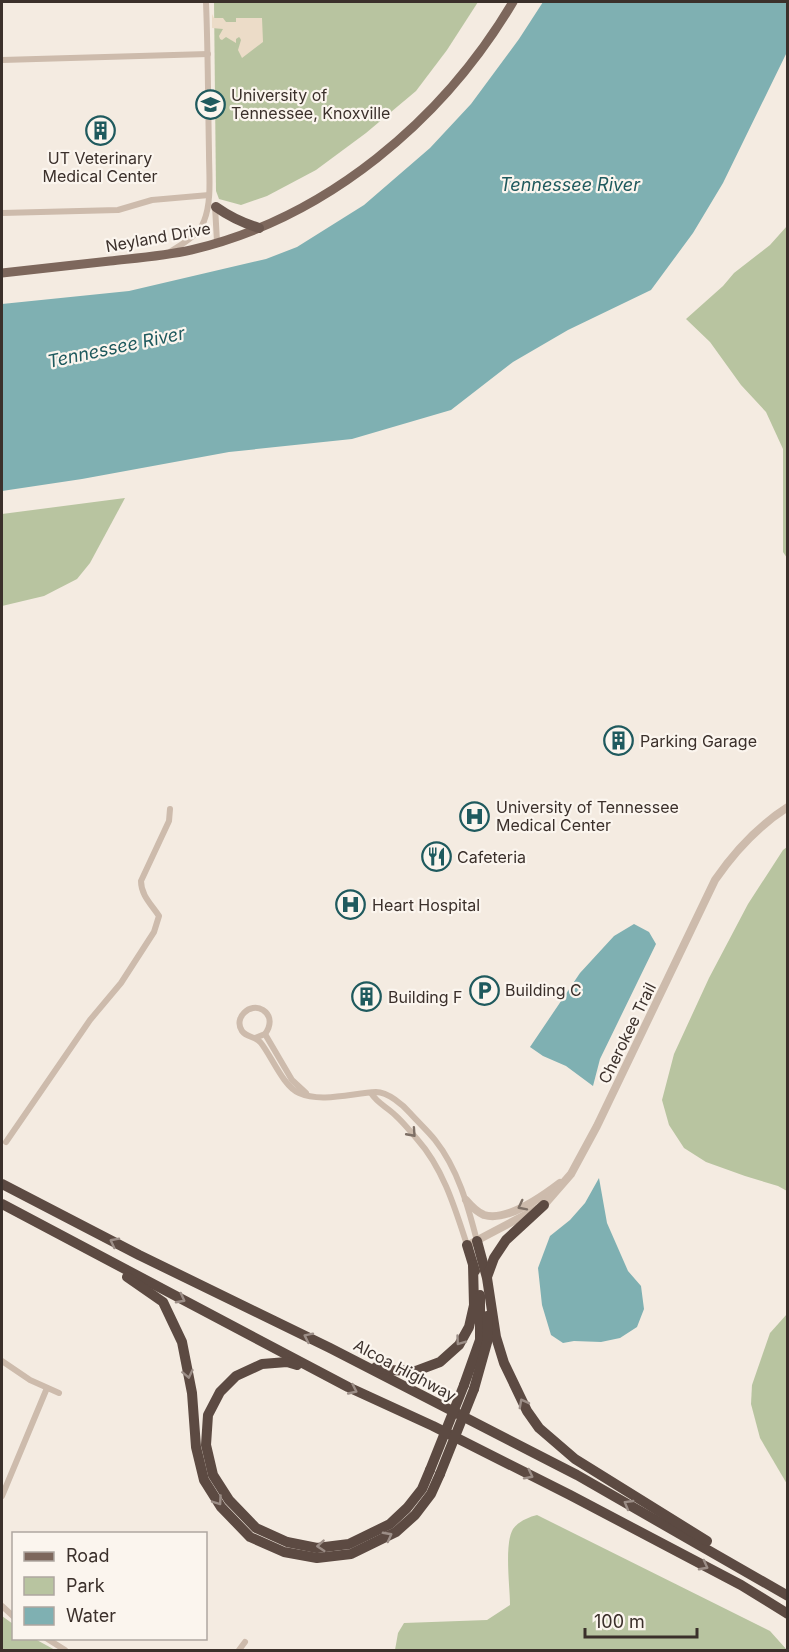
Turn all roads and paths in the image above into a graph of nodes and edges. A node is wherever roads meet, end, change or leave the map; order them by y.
1 (206, 2) edge
2 (513, 2) edge
3 (208, 54) junction
4 (2, 60) edge
5 (209, 195) junction
6 (216, 207) junction
7 (2, 213) edge
8 (259, 228) junction
9 (217, 242) junction
10 (167, 254) junction
11 (2, 273) edge
12 (788, 807) edge
13 (170, 809) dead end
14 (265, 1034) junction
15 (255, 1038) junction
16 (371, 1093) junction
17 (309, 1095) junction
18 (6, 1142) dead end
19 (571, 1174) junction
20 (2, 1184) edge
21 (466, 1200) junction
22 (2, 1204) edge
23 (544, 1205) junction
24 (18, 1213) junction
25 (472, 1243) junction
26 (472, 1265) junction
27 (487, 1278) junction
28 (2, 1362) edge
29 (361, 1364) junction
30 (317, 1371) junction
31 (469, 1387) junction
32 (47, 1388) junction
33 (59, 1393) dead end
34 (435, 1472) junction
35 (3, 1488) edge
36 (2, 1496) edge
37 (734, 1564) junction
38 (788, 1596) edge
39 (788, 1614) edge
40 (49, 1640) edge
41 (245, 1642) dead end
42 (65, 1650) edge
43 (239, 1650) edge

1 - 3 street
2 - 8 main road, Neyland Drive
3 - 4 street
3 - 5 street
5 - 6 street
5 - 7 street
5 - 10 street
6 - 8 highway
6 - 9 street
8 - 9 main road, Neyland Drive
9 - 10 main road, Neyland Drive
10 - 11 main road, Neyland Drive
12 - 19 street, Cherokee Trail
13 - 18 street
14 - 15 street
14 - 15 street
14 - 17 street
15 - 17 street
16 - 17 street
16 - 21 street
16 -> 25 street
19 -> 21 street
19 - 23 street, Cherokee Trail
29 -> 20 highway, Alcoa Highway
21 - 25 street
22 - 24 highway
23 - 25 street, Cherokee Trail
23 - 27 highway
24 -> 30 highway
24 -> 34 highway
25 - 26 highway
25 - 27 highway
26 -> 29 highway
26 - 31 highway
27 - 31 highway
37 -> 27 highway
28 - 32 street
37 -> 29 highway, Alcoa Highway
34 -> 30 highway
30 -> 39 highway
31 - 34 highway, bridge
32 - 33 street
32 - 35 street
35 - 36 street
37 - 38 highway, Alcoa Highway
40 - 42 street
41 - 43 street

